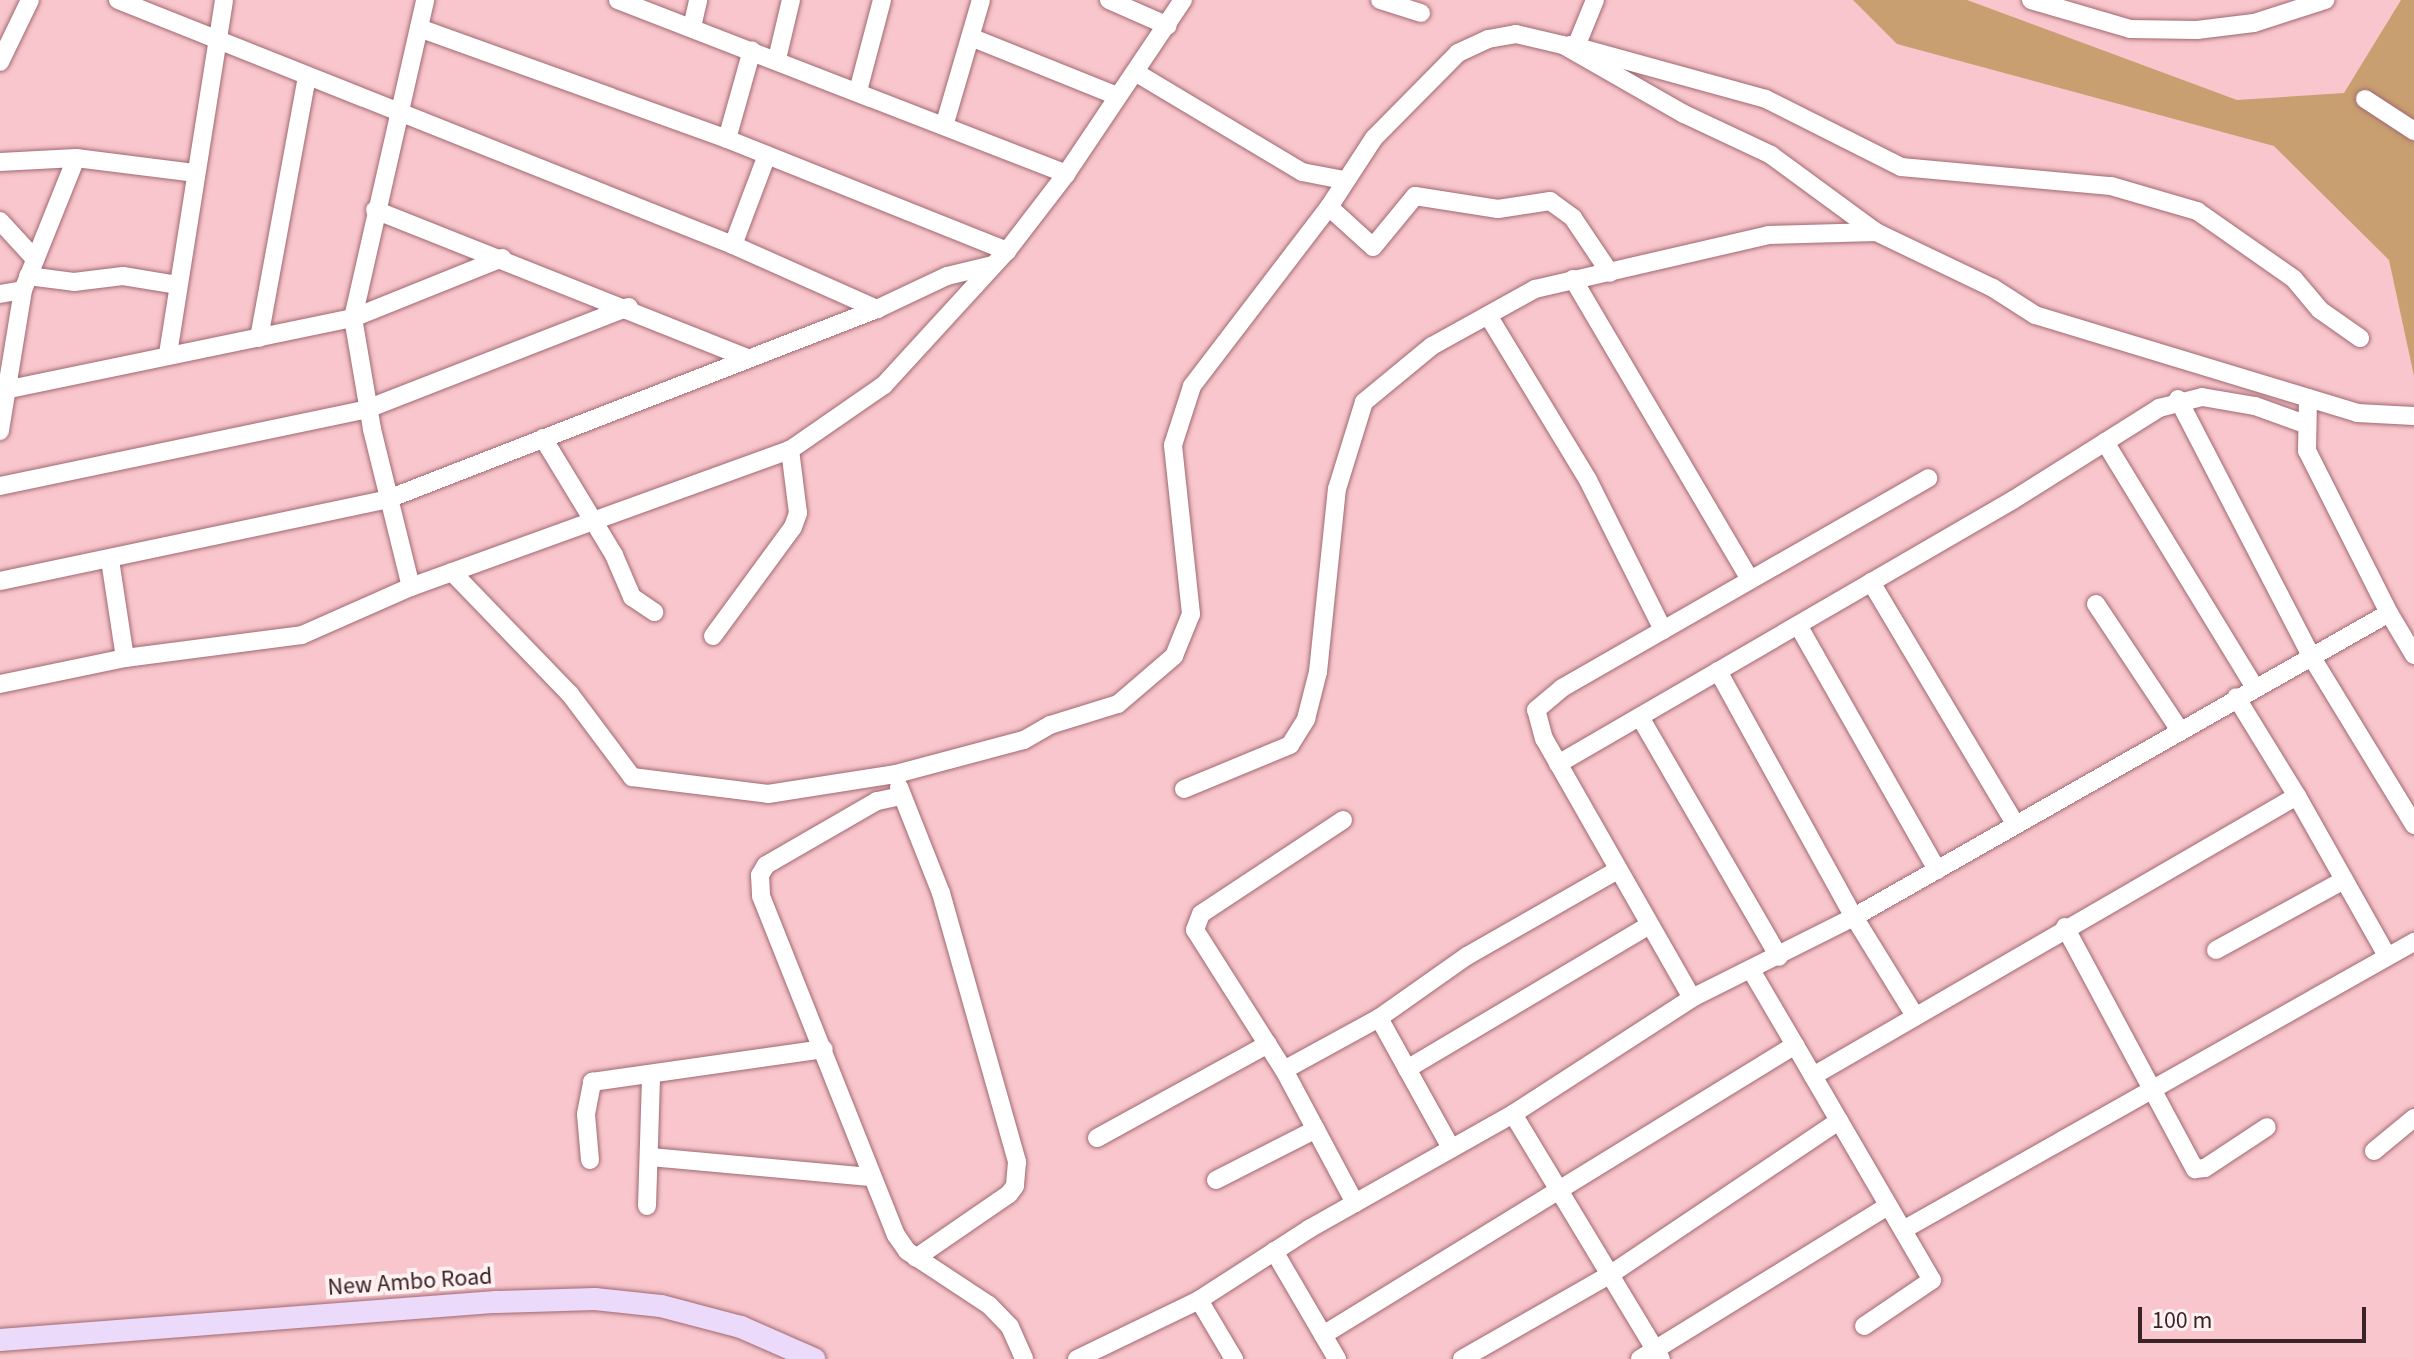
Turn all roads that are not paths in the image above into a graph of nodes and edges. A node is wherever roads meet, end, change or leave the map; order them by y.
1 (30, 0) edge
2 (120, 0) edge
3 (224, 0) edge
4 (425, 0) edge
5 (618, 0) edge
6 (698, 0) edge
7 (791, 0) edge
8 (882, 0) edge
9 (981, 0) edge
10 (1109, 0) edge
11 (1183, 0) edge
12 (1380, 0) edge
13 (1595, 0) edge
14 (2031, 0) edge
15 (2325, 0) edge
16 (1421, 13) dead end
17 (1168, 26) junction
18 (692, 27) junction
19 (419, 28) junction
20 (973, 38) junction
21 (216, 39) junction
22 (1570, 45) junction
23 (752, 50) junction
24 (777, 59) junction
25 (0, 62) edge
26 (1135, 72) junction
27 (307, 77) junction
28 (858, 91) junction
29 (1117, 96) junction
30 (2365, 99) dead end
31 (398, 114) junction
32 (945, 123) junction
33 (2414, 131) edge
34 (727, 139) junction
35 (767, 155) junction
36 (76, 158) junction
37 (0, 162) edge
38 (194, 173) junction
39 (1066, 174) junction
40 (1344, 180) junction
41 (1329, 207) junction
42 (375, 210) junction
43 (0, 221) edge
44 (1876, 232) junction
45 (733, 245) junction
46 (1007, 251) junction
47 (502, 258) junction
48 (993, 265) junction
49 (1610, 273) junction
50 (29, 275) junction
51 (1573, 279) junction
52 (178, 285) junction
53 (0, 294) edge
54 (629, 307) junction
55 (877, 309) junction
56 (1489, 317) junction
57 (353, 318) junction
58 (259, 338) junction
59 (2360, 338) dead end
60 (168, 354) junction
61 (747, 358) junction
62 (5, 390) edge
63 (2308, 398) junction
64 (2178, 399) junction
65 (367, 409) junction
66 (2414, 416) edge
67 (2305, 424) junction
68 (0, 431) edge
69 (543, 438) junction
70 (2105, 442) junction
71 (790, 450) junction
72 (1928, 478) dead end
73 (0, 486) edge
74 (388, 499) junction
75 (595, 523) junction
76 (110, 560) junction
77 (452, 572) junction
78 (1750, 580) junction
79 (0, 581) edge
80 (1871, 582) junction
81 (411, 587) junction
82 (2096, 604) dead end
83 (654, 612) dead end
84 (2389, 613) junction
85 (1798, 625) junction
86 (1663, 630) junction
87 (713, 636) dead end
88 (2414, 655) edge
89 (2311, 656) junction
90 (125, 658) junction
91 (1718, 671) junction
92 (0, 684) edge
93 (2254, 686) junction
94 (2236, 697) junction
95 (1640, 717) junction
96 (2179, 729) junction
97 (1558, 764) junction
98 (896, 774) junction
99 (1184, 789) dead end
100 (901, 796) junction
101 (2297, 796) junction
102 (1343, 820) dead end
103 (2015, 824) junction
104 (2414, 825) edge
105 (1618, 870) junction
106 (1937, 870) junction
107 (2344, 880) junction
108 (1854, 917) junction
109 (1650, 925) junction
110 (2065, 927) junction
111 (2414, 942) edge
112 (2216, 950) dead end
113 (2387, 956) junction
114 (1779, 957) junction
115 (1751, 970) junction
116 (1692, 998) junction
117 (1914, 1014) junction
118 (1379, 1018) junction
119 (1268, 1044) junction
120 (1795, 1045) junction
121 (824, 1049) junction
122 (1407, 1069) junction
123 (1284, 1070) junction
124 (651, 1076) junction
125 (1813, 1076) junction
126 (2150, 1094) junction
127 (1513, 1114) junction
128 (2414, 1118) edge
129 (1839, 1121) junction
130 (2267, 1127) dead end
131 (1316, 1129) junction
132 (1097, 1138) dead end
133 (1451, 1148) junction
134 (2374, 1151) dead end
135 (651, 1157) junction
136 (590, 1160) dead end
137 (872, 1177) junction
138 (1216, 1180) dead end
139 (1562, 1191) junction
140 (1355, 1203) junction
141 (647, 1206) dead end
142 (1888, 1206) junction
143 (1903, 1230) junction
144 (1274, 1251) junction
145 (916, 1258) junction
146 (1611, 1274) junction
147 (1199, 1300) junction
148 (1864, 1326) dead end
149 (1323, 1335) junction
150 (0, 1340) edge
151 (1652, 1356) edge
152 (814, 1359) edge
153 (1024, 1359) edge
154 (1077, 1359) edge
155 (1234, 1359) edge
156 (1337, 1359) edge
157 (1462, 1359) edge

1 - 25 street
2 - 21 street
3 - 21 street
4 - 19 street
5 - 18 street
6 - 18 street
7 - 24 street
8 - 28 street
9 - 20 street
10 - 17 street
11 - 17 street
12 - 16 street
13 - 22 street
14 - 15 street
17 - 26 street
18 - 23 street
19 - 31 street
19 - 34 street
20 - 29 street
20 - 32 street
21 - 27 street
21 - 38 street
22 - 40 street
22 - 44 street
22 - 59 street
23 - 24 street
23 - 34 street
24 - 28 street
26 - 29 street
26 - 40 street
27 - 31 street
27 - 58 street
28 - 32 street
29 - 39 street
30 - 33 street
31 - 42 street
31 - 45 street
32 - 39 street
34 - 35 street
35 - 45 street
35 - 46 street
36 - 37 street
36 - 38 street
36 - 50 street
38 - 52 street
39 - 46 street
40 - 41 street
41 - 49 street
41 - 98 street
42 - 47 street
42 - 57 street
43 - 50 street
44 - 49 street
44 - 63 street
45 - 55 street
46 - 48 street
47 - 54 street
47 - 57 street
48 - 55 street
48 - 71 street
49 - 51 street
50 - 52 street
50 - 53 street
50 - 62 street
51 - 56 street
51 - 78 street
52 - 60 street
54 - 61 street
54 - 65 street
55 - 61 street
56 - 86 street
56 - 99 street
57 - 58 street
57 - 65 street
58 - 60 street
60 - 62 street
61 - 69 street
62 - 68 street
63 - 66 street
63 - 67 street
64 - 67 street
64 - 70 street
64 - 89 street
65 - 73 street
65 - 74 street
67 - 84 street
69 - 74 street
69 - 75 street
70 - 80 street
70 - 93 street
71 - 75 street
71 - 87 street
72 - 78 street
74 - 76 street
74 - 81 street
75 - 77 street
75 - 83 street
76 - 79 street
76 - 90 street
77 - 81 street
77 - 98 street
78 - 86 street
80 - 85 street
80 - 103 street
81 - 90 street
82 - 96 street
84 - 88 street
84 - 89 street
85 - 91 street
85 - 106 street
86 - 97 street
89 - 93 street
89 - 104 street
90 - 92 street
91 - 95 street
91 - 108 street
93 - 94 street
94 - 96 street
94 - 101 street
95 - 97 street
95 - 114 street
96 - 103 street
97 - 105 street
98 - 100 street
100 - 121 street
100 - 145 street
101 - 107 street
101 - 110 street
102 - 119 street
103 - 106 street
105 - 109 street
105 - 118 street
106 - 108 street
107 - 112 street
107 - 113 street
108 - 114 street
108 - 117 street
109 - 116 street
109 - 122 street
110 - 117 street
110 - 126 street
111 - 113 street
113 - 126 street
114 - 115 street
115 - 116 street
115 - 120 street
116 - 127 street
117 - 125 street
118 - 122 street
118 - 123 street
119 - 123 street
119 - 132 street
120 - 125 street
120 - 139 street
121 - 124 street
121 - 137 street
122 - 133 street
123 - 131 street
124 - 135 street
124 - 136 street
125 - 129 street
126 - 130 street
126 - 143 street
127 - 133 street
127 - 139 street
128 - 134 street
129 - 142 street
129 - 146 street
131 - 138 street
131 - 140 street
133 - 140 street
135 - 137 street
135 - 141 street
137 - 145 street
139 - 146 street
139 - 149 street
140 - 144 street
142 - 143 street
142 - 151 street
143 - 148 street
144 - 147 street
144 - 149 street
145 - 153 street
146 - 151 street
146 - 157 street
147 - 154 street
147 - 155 street
149 - 156 street
150 - 152 main road, New Ambo Road

